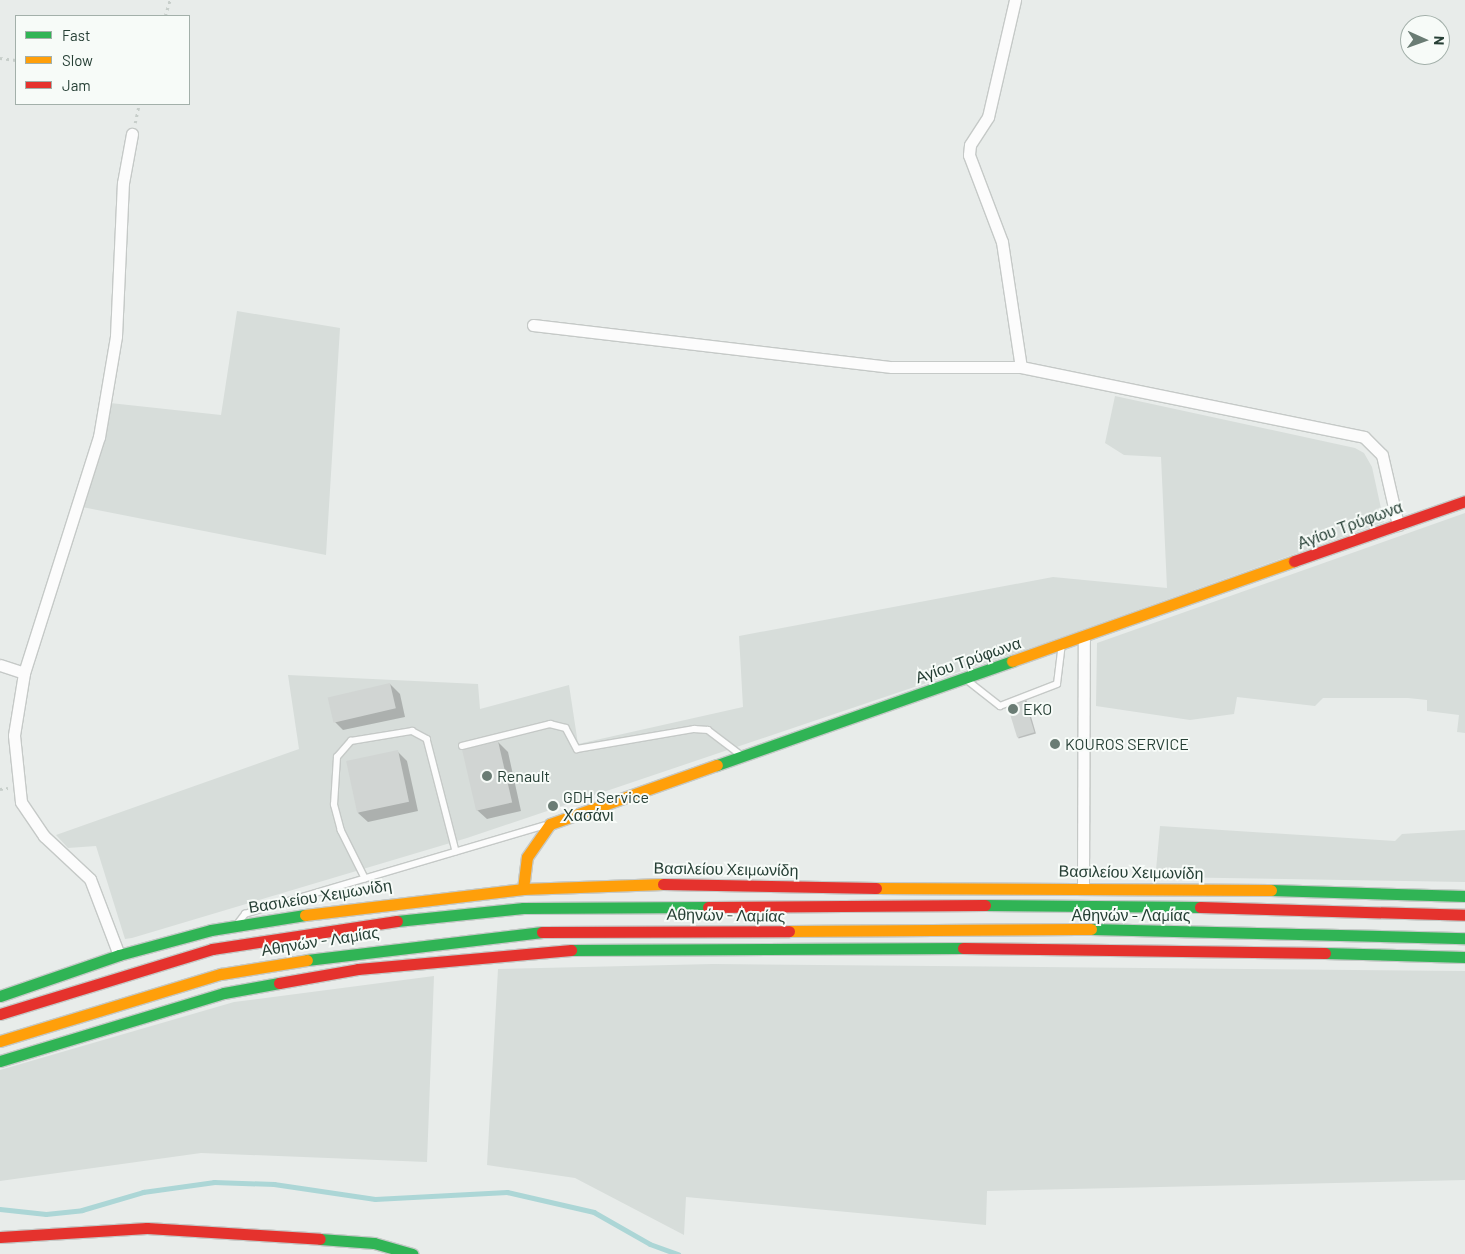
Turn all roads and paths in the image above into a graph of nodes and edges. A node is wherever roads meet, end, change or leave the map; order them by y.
1 (170, 0) edge
2 (1015, 0) edge
3 (165, 15) edge
4 (0, 58) edge
5 (15, 60) edge
6 (139, 105) edge
7 (132, 134) joint
8 (533, 325) dead end
9 (1021, 366) junction
10 (1465, 501) edge
11 (1398, 525) junction
12 (1084, 638) junction
13 (1062, 645) junction
14 (0, 665) edge
15 (24, 673) junction
16 (966, 678) junction
17 (462, 746) dead end
18 (742, 756) junction
19 (550, 824) junction
20 (456, 852) junction
21 (365, 879) junction
22 (1082, 886) junction
23 (523, 889) junction
24 (1465, 896) edge
25 (1465, 915) edge
26 (236, 926) junction
27 (1465, 938) edge
28 (119, 955) junction
29 (1465, 957) edge
30 (0, 996) edge
31 (0, 1014) edge
32 (0, 1041) edge
33 (0, 1061) edge
34 (0, 1237) edge
35 (412, 1254) edge

1 - 3 path
2 - 9 street
4 - 5 path
6 - 7 path
7 - 15 street
8 - 9 street
9 - 11 street
10 - 11 street, Αγίου Τρύφωνα
11 - 12 street, Αγίου Τρύφωνα
12 - 13 street, Αγίου Τρύφωνα
12 - 22 street
13 - 16 street, Αγίου Τρύφωνα
13 - 16 lane
14 - 15 street
15 - 28 street
16 - 18 street, Αγίου Τρύφωνα
17 - 18 lane
18 - 19 street, Αγίου Τρύφωνα
19 - 20 lane
19 - 23 street
20 - 21 lane
20 - 21 lane
21 - 26 lane
22 - 23 street, Βασιλείου Χειμωνίδη
22 - 24 street, Βασιλείου Χειμωνίδη
23 - 26 street, Βασιλείου Χειμωνίδη
25 - 31 street, Αθηνών - Λαμίας
26 - 28 street, Βασιλείου Χειμωνίδη
27 - 32 street, Αθηνών - Λαμίας
28 - 30 street, Βασιλείου Χειμωνίδη
29 - 33 street
34 - 35 street

